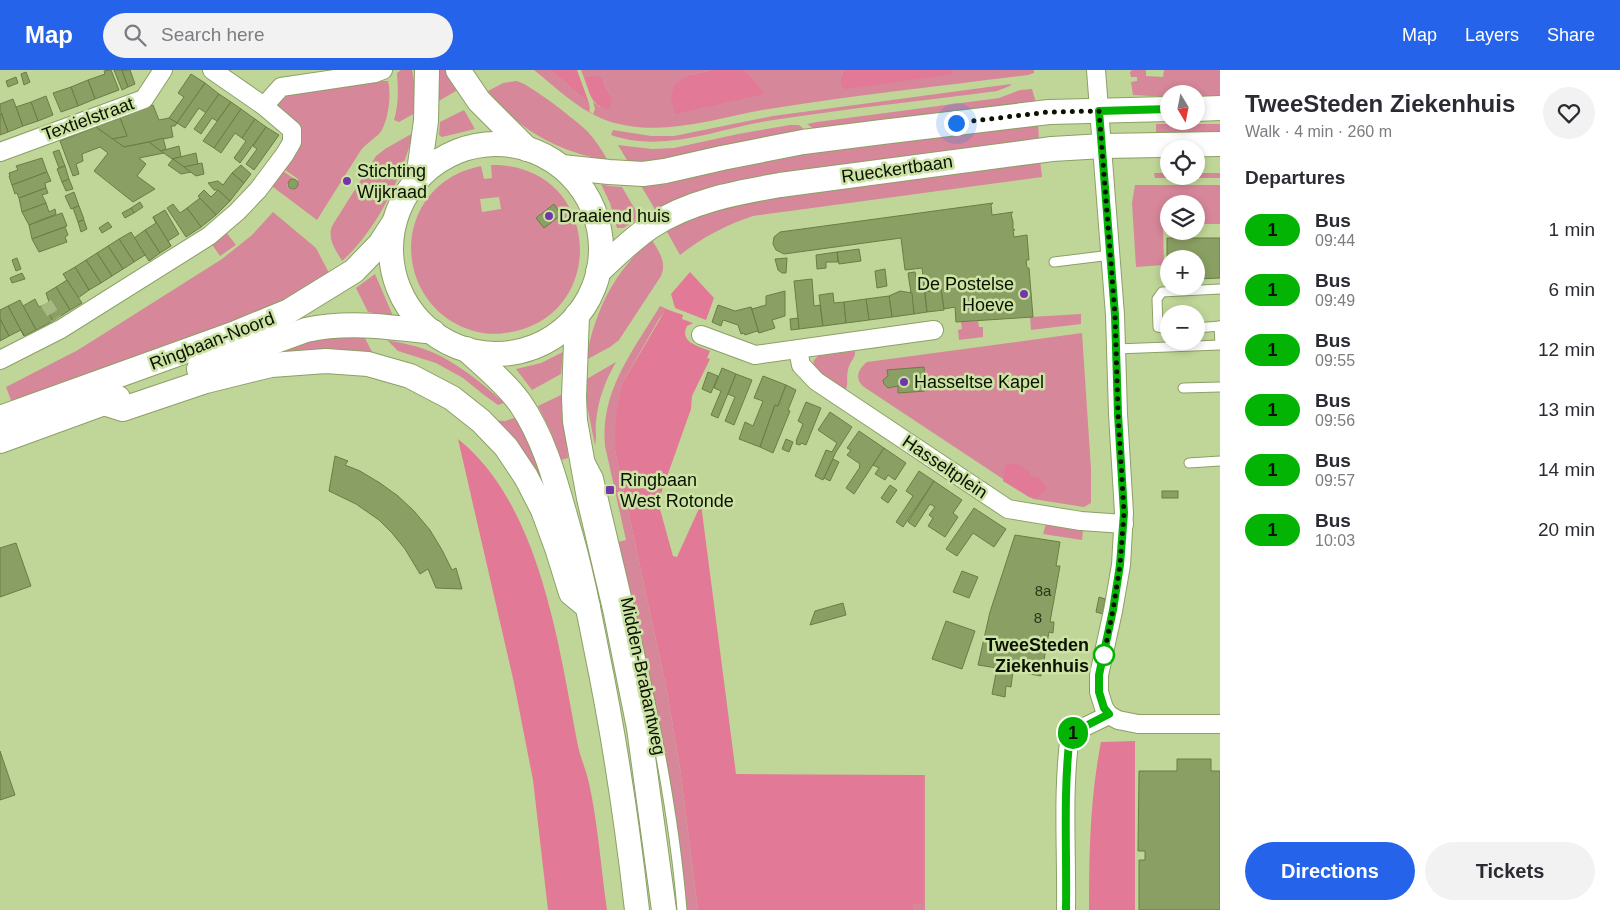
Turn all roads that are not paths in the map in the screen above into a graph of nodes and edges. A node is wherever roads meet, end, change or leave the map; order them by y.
1 (163, 70) edge
2 (212, 70) edge
3 (383, 70) edge
4 (427, 70) edge
5 (458, 70) edge
6 (1096, 70) edge
7 (264, 106) junction
8 (1220, 108) edge
9 (1160, 109) edge
10 (1205, 109) edge
11 (1099, 111) junction
12 (1220, 144) edge
13 (1103, 146) junction
14 (527, 149) junction
15 (0, 152) edge
16 (562, 167) junction
17 (418, 179) junction
18 (396, 220) junction
19 (1111, 255) junction
20 (1054, 262) dead end
21 (598, 272) junction
22 (1220, 289) edge
23 (577, 315) junction
24 (1219, 326) edge
25 (1160, 327) edge
26 (1205, 327) edge
27 (934, 330) dead end
28 (433, 332) junction
29 (701, 334) dead end
30 (466, 349) junction
31 (1116, 349) junction
32 (798, 350) junction
33 (0, 360) edge
34 (1220, 387) edge
35 (1182, 388) dead end
36 (104, 403) junction
37 (0, 418) edge
38 (0, 441) edge
39 (579, 450) junction
40 (1220, 461) edge
41 (1189, 463) dead end
42 (1124, 524) junction
43 (588, 607) junction
44 (1109, 714) junction
45 (1220, 724) edge
46 (637, 910) edge
47 (664, 910) edge
48 (682, 910) edge
49 (1066, 910) edge

1 - 15 street, Textielstraat
2 - 7 street
3 - 7 street
4 - 17 main road
5 - 14 main road
6 - 11 street
7 - 33 street
8 - 10 main road
9 - 11 main road
11 - 13 street
11 - 16 main road
12 - 13 main road, Rueckertbaan
13 - 19 street
13 - 21 main road, Rueckertbaan
14 - 16 main road
14 - 17 main road
16 - 21 main road
17 - 18 main road
18 - 28 main road
18 - 37 main road, Ringbaan-Noord
19 - 20 lane
19 - 31 street
21 - 23 main road
22 - 25 lane
23 - 30 main road
23 - 39 main road, Midden-Brabantweg
24 - 26 lane
24 - 31 lane
27 - 32 street
28 - 30 main road
28 - 36 main road, Ringbaan-Noord
29 - 32 street
30 - 43 main road
31 - 42 street
32 - 42 street, Hasseltplein
34 - 35 lane
36 - 38 main road, Ringbaan-Noord
36 - 43 main road, Ringbaan-Noord
39 - 47 main road, Midden-Brabantweg
39 - 48 lane, Midden-Brabantweg
40 - 41 lane
42 - 44 street
43 - 46 main road
44 - 45 street
44 - 49 street

